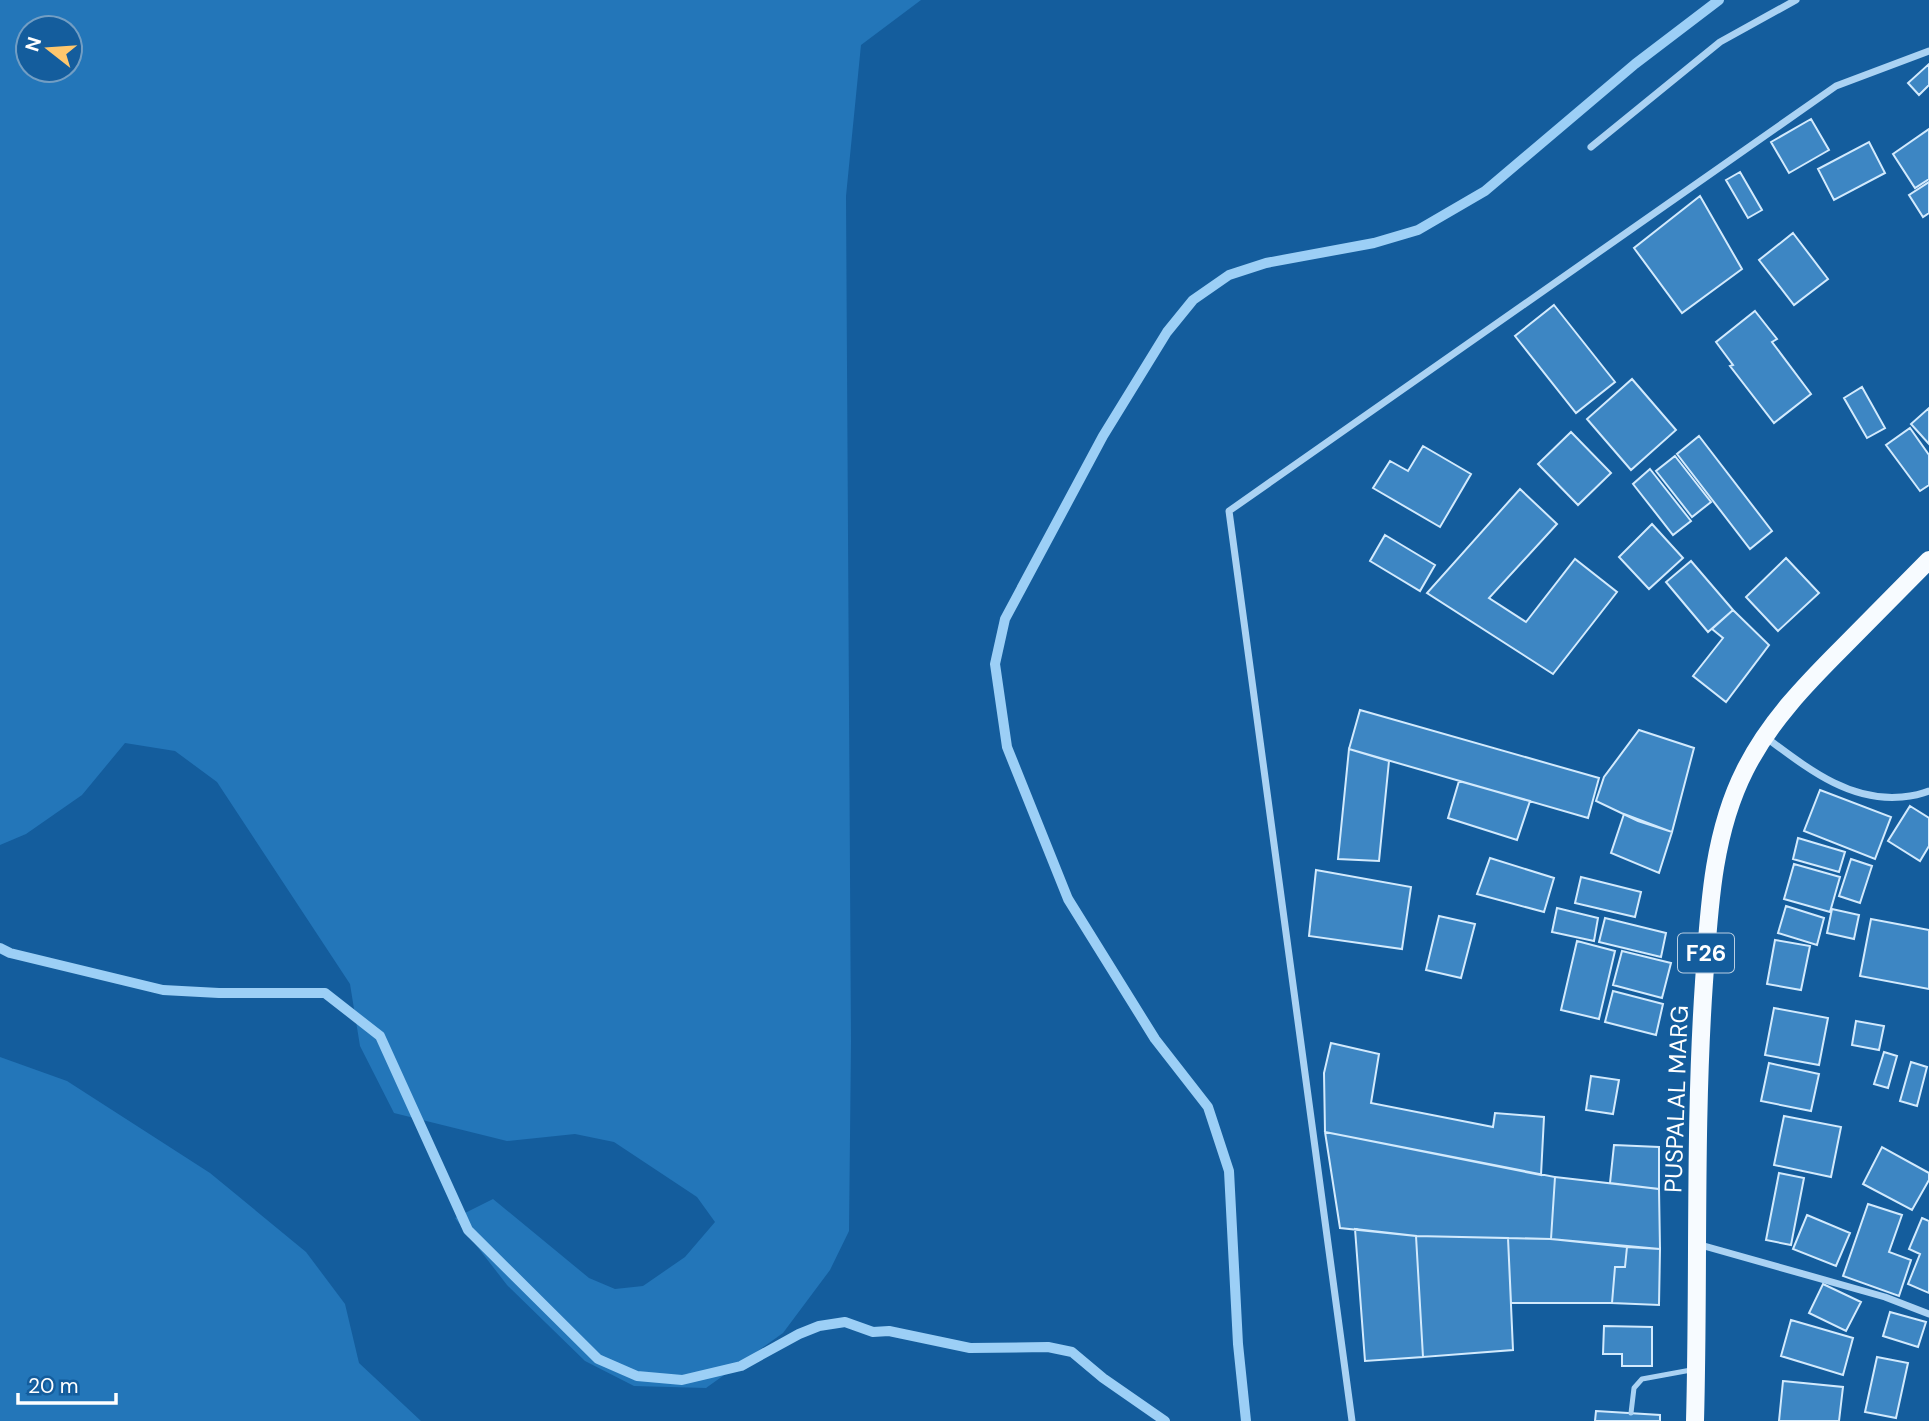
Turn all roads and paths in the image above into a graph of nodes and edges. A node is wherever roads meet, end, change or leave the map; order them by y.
1 (1797, 0) edge
2 (1929, 51) edge
3 (1591, 147) dead end
4 (1929, 560) edge
5 (1764, 736) junction
6 (1929, 791) edge
7 (1696, 1244) junction
8 (1929, 1314) edge
9 (1696, 1369) junction
10 (1630, 1413) dead end
11 (1352, 1421) edge
12 (1695, 1421) edge

1 - 3 street
2 - 11 street
4 - 5 main road, PUSPALAL MARG / F26
5 - 6 street
5 - 7 main road, PUSPALAL MARG / F26
7 - 8 street
7 - 9 main road, PUSPALAL MARG / F26
9 - 10 lane
9 - 12 main road, PUSPALAL MARG / F26

